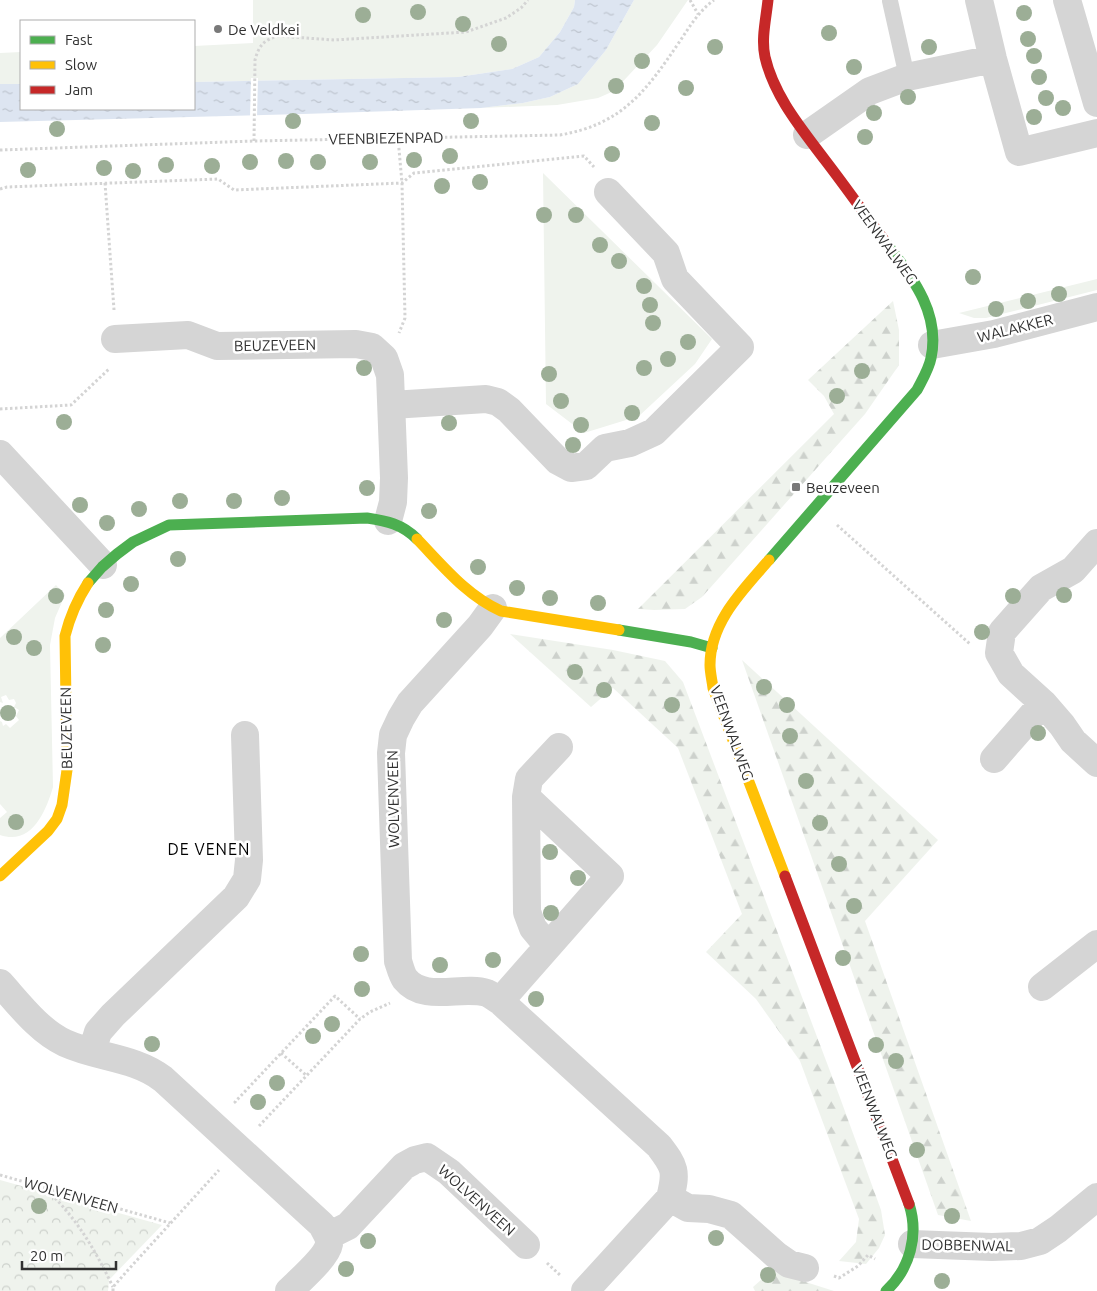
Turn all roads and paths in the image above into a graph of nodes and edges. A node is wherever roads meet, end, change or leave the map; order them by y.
1 (528, 0) edge
2 (690, 0) edge
3 (714, 0) edge
4 (768, 0) edge
5 (979, 0) edge
6 (1067, 0) edge
7 (890, 1) dead end
8 (698, 14) junction
9 (993, 59) junction
10 (907, 77) junction
11 (1097, 103) edge
12 (1097, 133) edge
13 (807, 135) junction
14 (398, 138) junction
15 (254, 141) junction
16 (0, 150) edge
17 (584, 156) dead end
18 (402, 183) junction
19 (0, 189) edge
20 (608, 192) dead end
21 (1097, 307) edge
22 (116, 339) dead end
23 (932, 345) junction
24 (384, 358) junction
25 (392, 404) junction
26 (0, 454) edge
27 (816, 506) junction
28 (388, 521) junction
29 (1097, 543) edge
30 (103, 565) junction
31 (493, 608) junction
32 (712, 648) junction
33 (999, 653) junction
34 (1043, 703) junction
35 (245, 735) dead end
36 (559, 747) dead end
37 (994, 759) dead end
38 (1097, 764) edge
39 (526, 797) junction
40 (4, 866) edge
41 (1097, 944) edge
42 (548, 946) junction
43 (0, 983) edge
44 (1042, 987) dead end
45 (417, 988) junction
46 (500, 1002) junction
47 (360, 1019) junction
48 (92, 1052) junction
49 (281, 1053) junction
50 (306, 1076) junction
51 (241, 1108) dead end
52 (254, 1119) dead end
53 (260, 1125) junction
54 (238, 1148) junction
55 (0, 1175) edge
56 (47, 1190) junction
57 (1097, 1197) edge
58 (670, 1198) junction
59 (170, 1223) junction
60 (328, 1236) junction
61 (912, 1244) junction
62 (526, 1245) joint
63 (805, 1268) joint
64 (574, 1284) edge
65 (114, 1289) edge
66 (889, 1289) edge
67 (289, 1291) edge

1 - 15 path
2 - 8 path
3 - 8 path, VEENBIEZENPAD
4 - 13 street, VEENWALWEG
5 - 9 street
6 - 11 street
7 - 10 lane
8 - 14 path, VEENBIEZENPAD
9 - 10 street
9 - 12 street
10 - 13 street
13 - 23 street, VEENWALWEG
14 - 15 path, VEENBIEZENPAD
14 - 18 path
15 - 16 path, VEENBIEZENPAD
17 - 18 path
18 - 19 path
18 - 24 path
20 - 25 street
21 - 23 street, WALAKKER
22 - 24 street, BEUZEVEEN
23 - 27 street, VEENWALWEG
24 - 25 street
25 - 28 street
26 - 30 street
27 - 32 street, VEENWALWEG
27 - 33 path
28 - 30 street, BEUZEVEEN
28 - 31 street, BEUZEVEEN
29 - 33 street
30 - 40 street, BEUZEVEEN
31 - 32 street, BEUZEVEEN
31 - 45 street, WOLVENVEEN
32 - 61 street, VEENWALWEG
33 - 34 street
34 - 37 street
34 - 38 street
35 - 48 street
36 - 39 street
39 - 42 street
39 - 42 street
41 - 44 street
42 - 46 street
43 - 48 street
45 - 46 street
45 - 47 path
46 - 58 street
47 - 49 path
47 - 50 path
48 - 54 street
49 - 50 path
49 - 51 path
50 - 53 path
52 - 53 path
53 - 54 path
54 - 59 path
54 - 60 street
55 - 56 path, WOLVENVEEN
56 - 59 path, WOLVENVEEN
56 - 65 path
57 - 61 street, DOBBENWAL
58 - 63 street
58 - 64 street
59 - 65 path
60 - 62 street, WOLVENVEEN
60 - 67 street
61 - 66 street, VEENWALWEG
62 - 64 path, WOLVENVEEN
63 - 66 path

